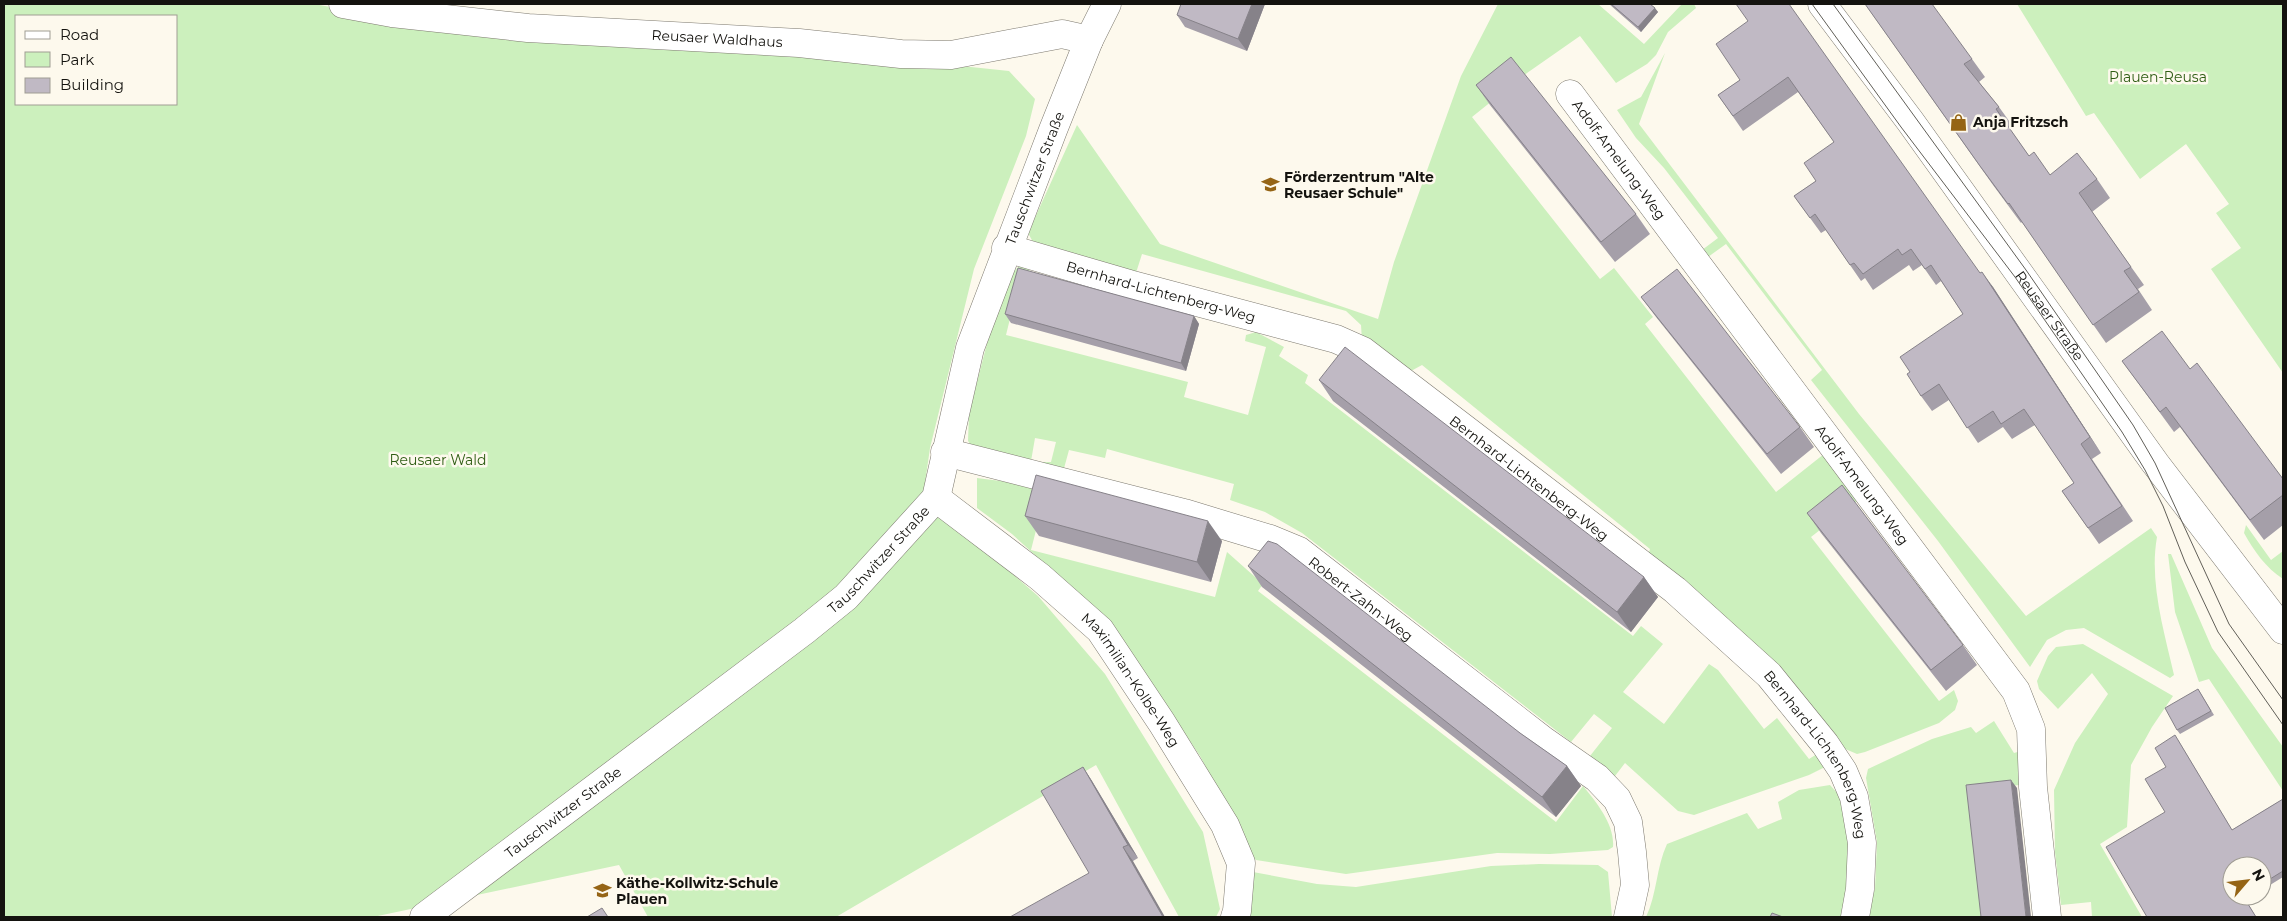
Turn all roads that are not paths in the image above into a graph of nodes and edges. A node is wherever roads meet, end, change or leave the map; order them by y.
1 (343, 4) edge
2 (1107, 4) edge
3 (1822, 4) edge
4 (1089, 40) junction
5 (1570, 94) dead end
6 (1006, 248) junction
7 (944, 452) junction
8 (936, 498) junction
9 (2282, 626) edge
10 (424, 917) edge
11 (1235, 917) edge
12 (1628, 917) edge
13 (1855, 917) edge
14 (2047, 917) edge

1 - 4 street, Reusaer Waldhaus
2 - 4 street, Tauschwitzer Straße
3 - 9 street, Reusaer Straße
4 - 6 street, Tauschwitzer Straße
5 - 14 street, Adolf-Amelung-Weg
6 - 7 street, Tauschwitzer Straße
6 - 13 street, Bernhard-Lichtenberg-Weg
7 - 8 street, Tauschwitzer Straße
7 - 12 street, Robert-Zahn-Weg
8 - 10 street, Tauschwitzer Straße
8 - 11 street, Maximilian-Kolbe-Weg

